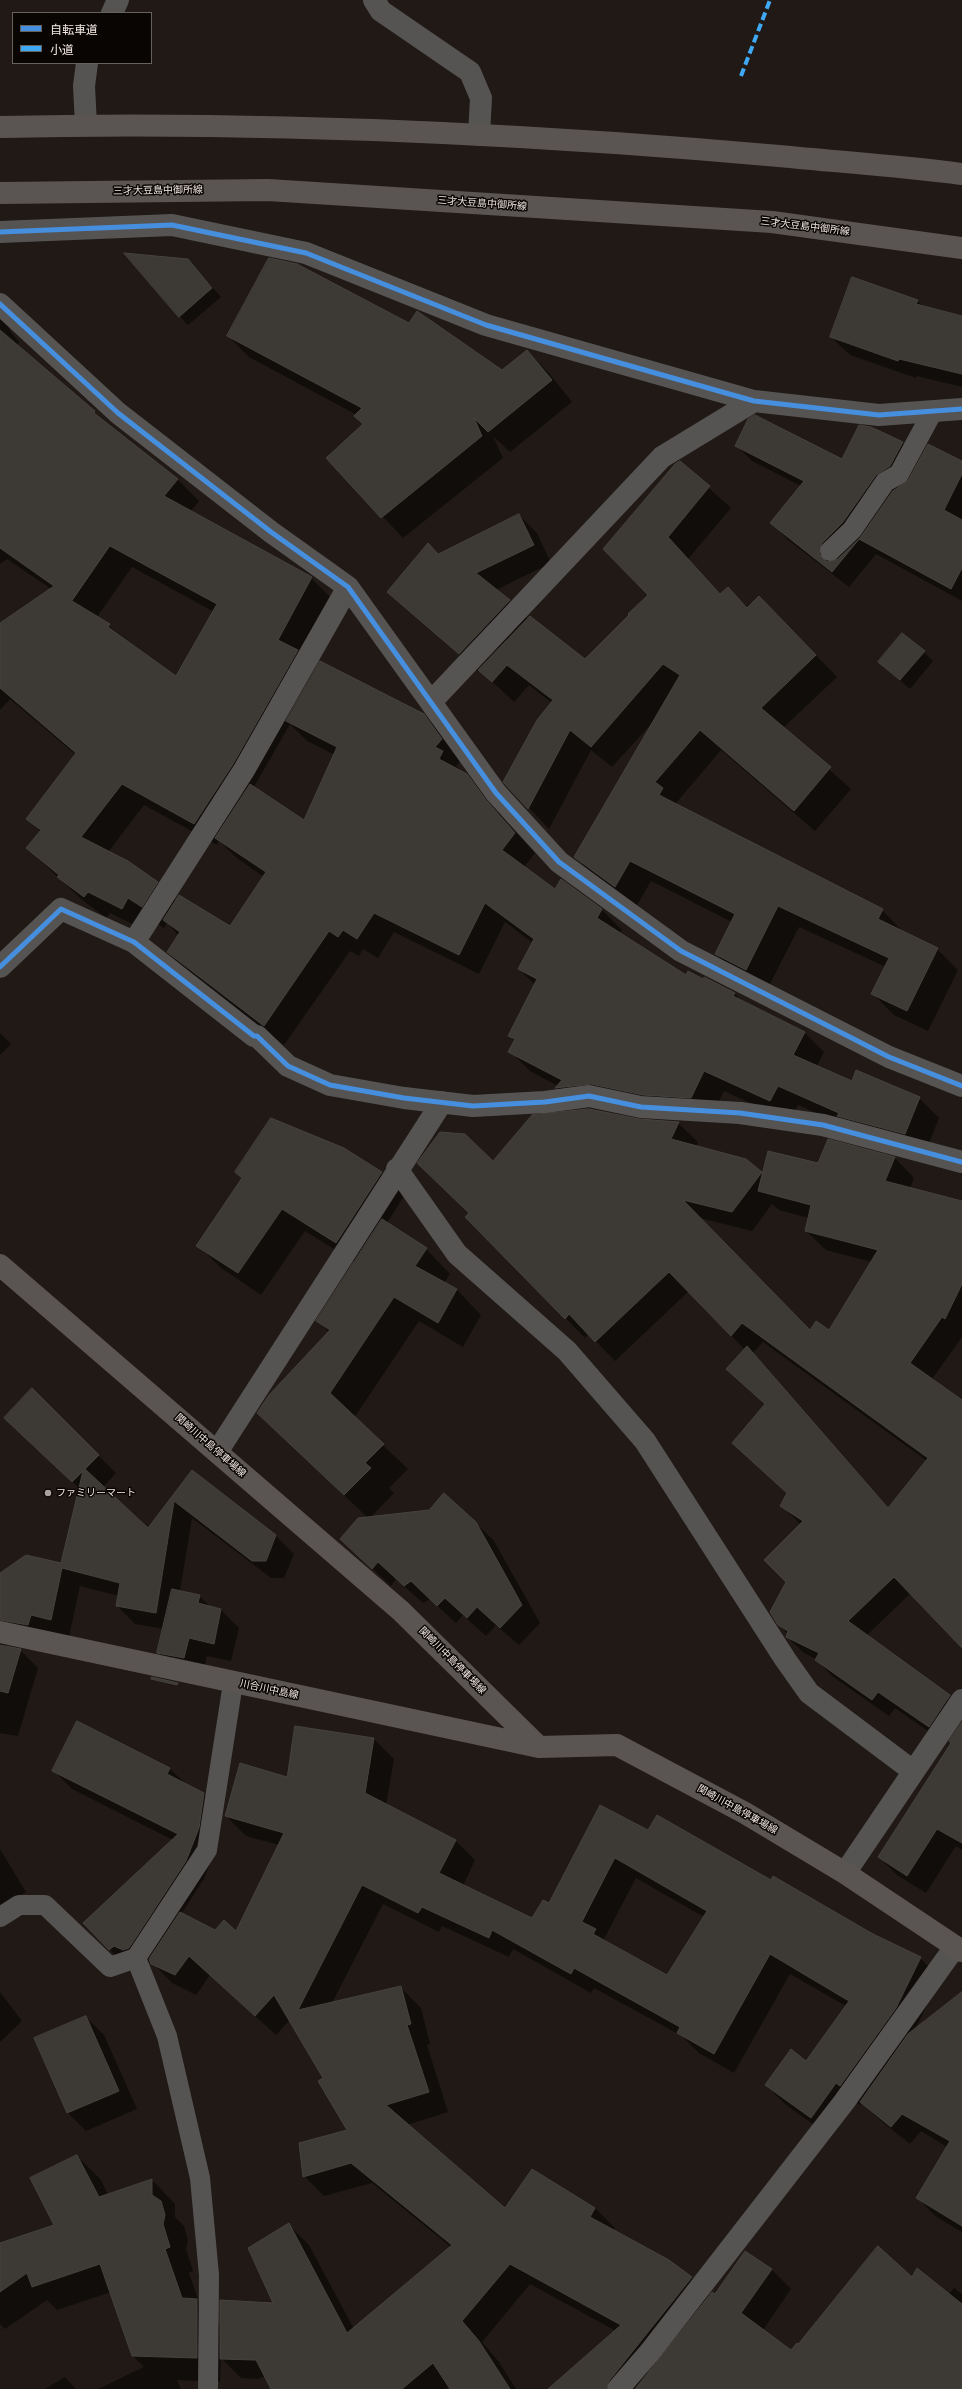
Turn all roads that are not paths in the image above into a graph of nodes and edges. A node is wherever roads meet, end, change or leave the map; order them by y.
1 (118, 0) edge
2 (374, 0) edge
3 (112, 12) edge
4 (87, 64) edge
5 (86, 125) junction
6 (0, 127) edge
7 (479, 135) junction
8 (962, 174) edge
9 (0, 193) edge
10 (0, 232) edge
11 (962, 248) edge
12 (0, 304) edge
13 (754, 401) junction
14 (962, 409) edge
15 (933, 411) junction
16 (830, 551) dead end
17 (348, 587) junction
18 (431, 702) junction
19 (134, 942) junction
20 (0, 967) edge
21 (962, 1086) edge
22 (442, 1102) junction
23 (962, 1162) edge
24 (397, 1169) junction
25 (0, 1265) edge
26 (217, 1452) junction
27 (0, 1632) edge
28 (233, 1683) junction
29 (962, 1700) edge
30 (539, 1747) junction
31 (913, 1771) junction
32 (845, 1873) junction
33 (0, 1917) edge
34 (958, 1949) edge
35 (136, 1958) junction
36 (208, 2389) edge
37 (618, 2389) edge

1 - 3 street
2 - 7 street
4 - 5 street
5 - 6 main road
5 - 7 main road
7 - 8 main road
9 - 11 main road, 三才大豆島中御所線
10 - 13 street
12 - 17 street
13 - 15 street
13 - 18 street
14 - 15 street
15 - 16 lane
17 - 18 street
17 - 19 street
18 - 21 street
19 - 20 street
19 - 22 street
22 - 23 street
22 - 24 street
24 - 26 street
24 - 31 street
25 - 26 main road, 関崎川中島停車場線
26 - 30 main road, 関崎川中島停車場線
27 - 28 main road, 川合川中島線
28 - 30 main road, 川合川中島線
28 - 35 lane
29 - 31 street
30 - 32 main road, 関崎川中島停車場線
31 - 32 street
32 - 34 main road, 関崎川中島停車場線
33 - 35 lane
34 - 37 street
35 - 36 lane

